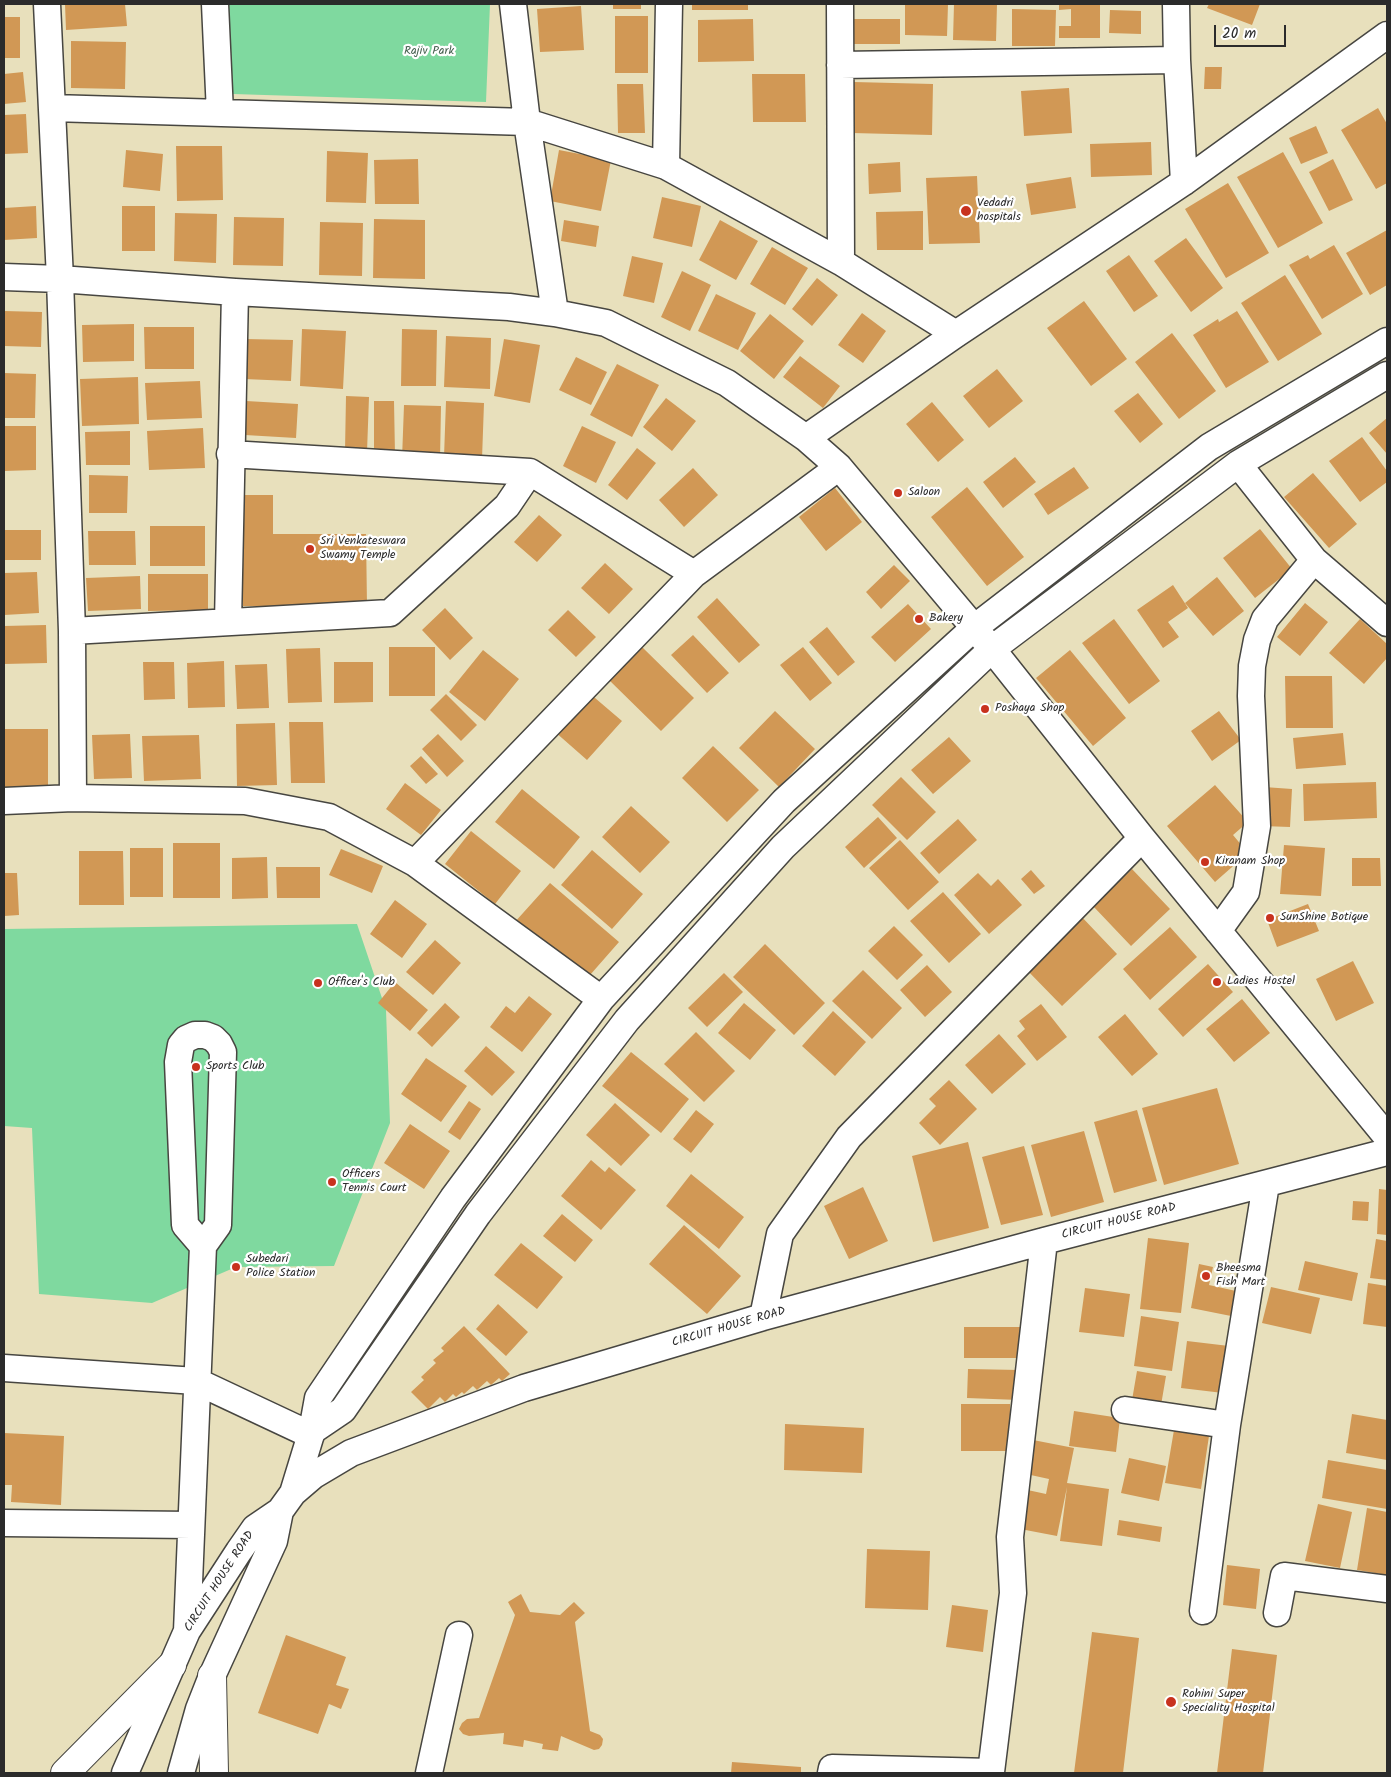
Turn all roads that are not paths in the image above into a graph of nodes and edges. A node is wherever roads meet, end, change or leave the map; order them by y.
1 (47, 4) edge
2 (215, 4) edge
3 (513, 4) edge
4 (669, 4) edge
5 (840, 4) edge
6 (1176, 4) edge
7 (1387, 35) edge
8 (1177, 60) junction
9 (840, 65) junction
10 (52, 108) junction
11 (220, 113) junction
12 (527, 122) junction
13 (666, 166) junction
14 (1184, 182) junction
15 (840, 262) junction
16 (4, 278) edge
17 (60, 279) junction
18 (234, 292) junction
19 (555, 313) junction
20 (956, 334) junction
21 (1387, 341) edge
22 (1387, 375) edge
23 (806, 438) junction
24 (230, 454) junction
25 (1238, 464) junction
26 (839, 467) junction
27 (530, 472) junction
28 (1314, 560) junction
29 (694, 574) junction
30 (228, 622) junction
31 (1387, 623) edge
32 (974, 628) junction
33 (72, 631) junction
34 (992, 649) junction
35 (72, 798) junction
36 (4, 801) edge
37 (1142, 838) junction
38 (415, 863) junction
39 (1218, 931) junction
40 (601, 999) junction
41 (1387, 1137) edge
42 (1387, 1152) edge
43 (1266, 1184) junction
44 (1044, 1241) junction
45 (203, 1246) junction
46 (763, 1317) junction
47 (4, 1368) edge
48 (196, 1381) junction
49 (1124, 1410) dead end
50 (1227, 1425) junction
51 (312, 1433) junction
52 (286, 1502) junction
53 (4, 1523) edge
54 (190, 1525) junction
55 (1387, 1589) edge
56 (1203, 1611) dead end
57 (1277, 1613) dead end
58 (186, 1631) junction
59 (459, 1635) dead end
60 (172, 1665) junction
61 (212, 1676) junction
62 (64, 1773) edge
63 (125, 1773) edge
64 (181, 1773) edge
65 (214, 1773) edge
66 (429, 1773) edge
67 (831, 1773) edge

1 - 10 street
2 - 11 street
3 - 12 street
4 - 13 street
5 - 9 street
6 - 8 street
7 - 14 street
8 - 9 street
8 - 14 street
9 - 15 street
10 - 11 street
10 - 17 street
11 - 12 street
12 - 13 street
12 - 19 street
13 - 15 street
14 - 20 street
15 - 20 street
16 - 17 street
17 - 18 street
17 - 33 street
18 - 19 street
18 - 24 street
19 - 23 street
20 - 23 street
21 - 32 street
22 - 25 street
23 - 26 street
24 - 27 street
24 - 30 street
25 - 28 street
25 - 34 street
26 - 29 street
26 - 32 street
27 - 29 street
27 - 30 street
28 - 31 street
28 - 39 street
29 - 38 street
30 - 33 street
32 - 34 street
32 - 40 street
33 - 35 street
34 - 37 street
34 - 51 street
35 - 36 street
35 - 38 street
37 - 39 street
37 - 46 street
38 - 40 street
39 - 41 street
40 - 51 street
42 - 43 street, CIRCUIT HOUSE ROAD
43 - 44 street, CIRCUIT HOUSE ROAD
43 - 50 street
44 - 46 street, CIRCUIT HOUSE ROAD
44 - 67 street
45 - 45 street
45 - 48 street
46 - 52 street, CIRCUIT HOUSE ROAD
47 - 48 street
48 - 51 street
48 - 54 street
49 - 50 street
50 - 56 street
51 - 52 street
52 - 58 street, CIRCUIT HOUSE ROAD
52 - 61 street
53 - 54 street
54 - 58 street
55 - 57 street
58 - 60 street, CIRCUIT HOUSE ROAD
59 - 66 street
60 - 62 highway
60 - 63 street, CIRCUIT HOUSE ROAD
61 - 64 street
61 - 65 highway

